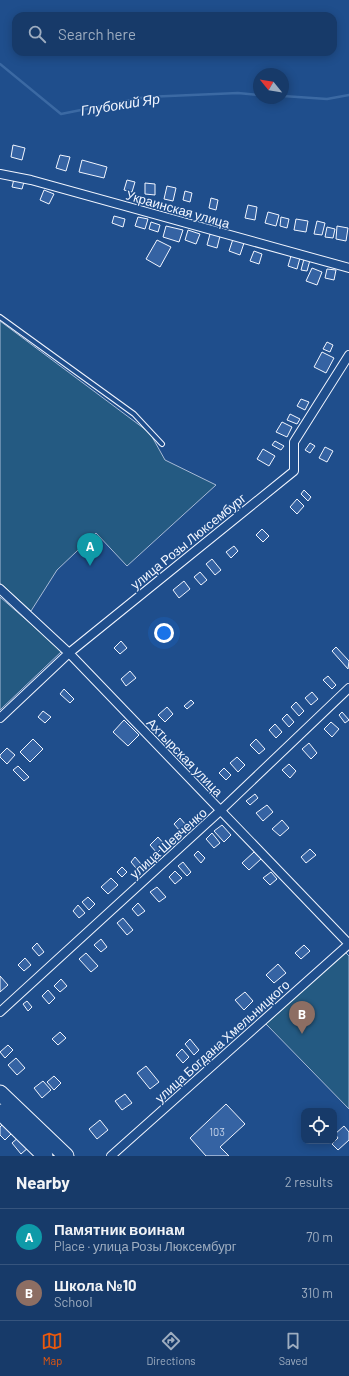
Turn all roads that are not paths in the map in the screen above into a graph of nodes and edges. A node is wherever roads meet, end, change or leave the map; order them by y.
1 (0, 174) edge
2 (349, 268) edge
3 (0, 317) edge
4 (349, 355) edge
5 (162, 444) dead end
6 (0, 589) edge
7 (69, 653) junction
8 (349, 688) edge
9 (0, 718) edge
10 (220, 811) junction
11 (349, 944) edge
12 (0, 1012) edge
13 (0, 1093) edge
14 (0, 1112) edge
15 (45, 1156) edge
16 (66, 1156) edge
17 (111, 1156) edge

1 - 2 street, Украинская улица
3 - 5 lane
4 - 7 street, улица Розы Люксембург
6 - 7 street, Ахтырская улица
7 - 9 street, улица Розы Люксембург
7 - 10 street, Ахтырская улица
8 - 10 street, улица Шевченко
10 - 11 street, Ахтырская улица
10 - 12 street, улица Шевченко
11 - 17 street, улица Богдана Хмельницкого
13 - 16 highway
14 - 15 highway

